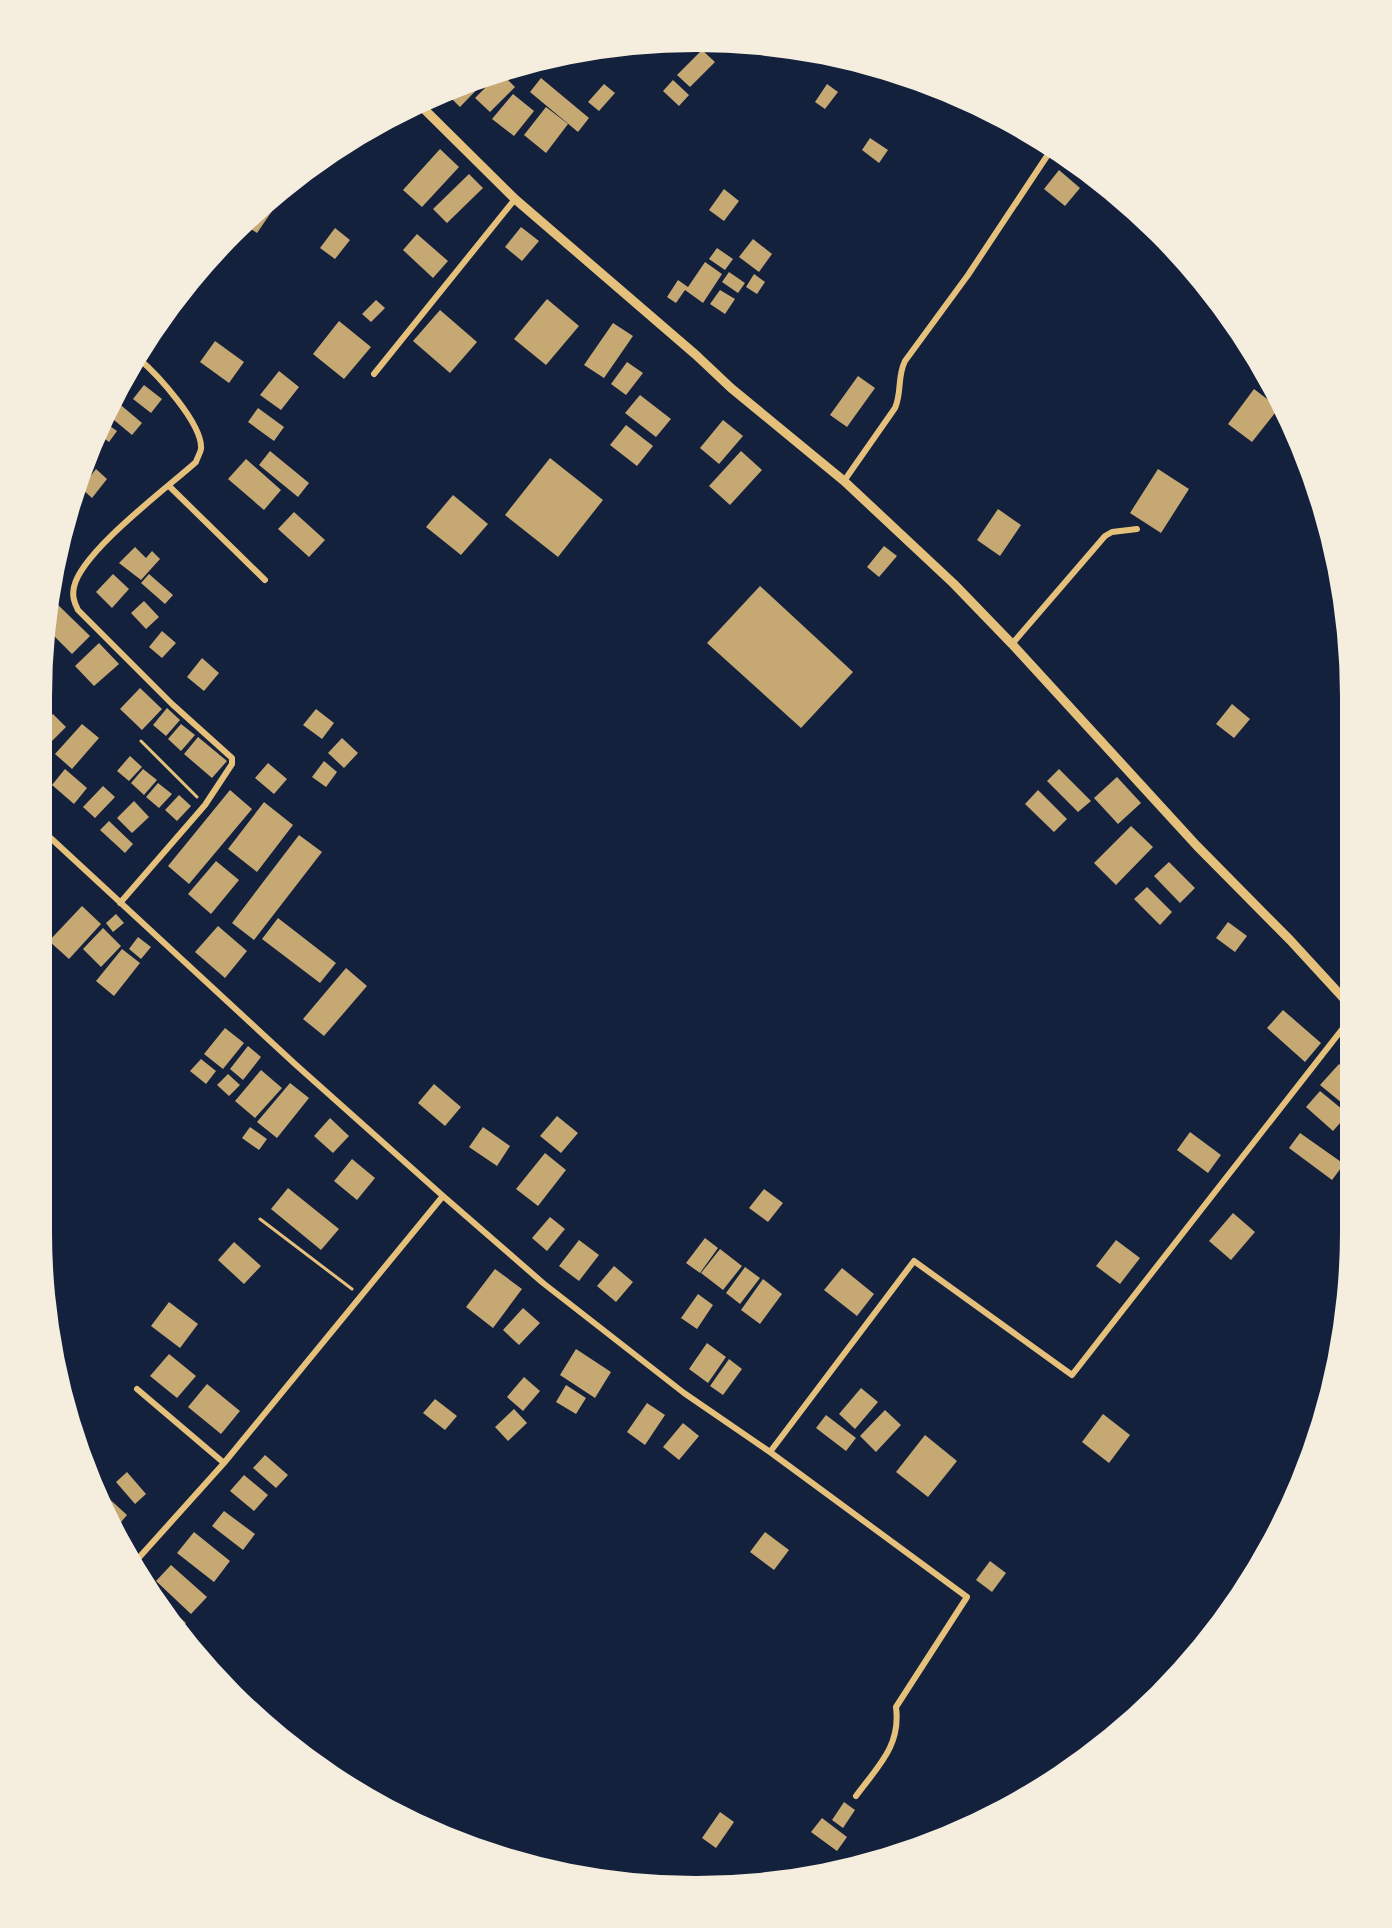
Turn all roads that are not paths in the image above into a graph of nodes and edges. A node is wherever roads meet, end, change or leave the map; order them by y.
1 (427, 112) edge
2 (1047, 157) edge
3 (515, 199) junction
4 (145, 365) edge
5 (374, 374) dead end
6 (844, 481) junction
7 (169, 486) junction
8 (1137, 529) dead end
9 (265, 580) dead end
10 (1012, 644) junction
11 (52, 839) edge
12 (120, 903) junction
13 (1340, 994) edge
14 (1340, 1032) edge
15 (443, 1196) junction
16 (138, 1389) dead end
17 (770, 1452) junction
18 (224, 1463) junction
19 (140, 1556) edge
20 (856, 1796) dead end

1 - 3 street
2 - 6 street
3 - 5 street
3 - 6 street
4 - 7 street
6 - 10 street
7 - 9 street
7 - 12 street
8 - 10 street
10 - 13 street
11 - 12 street
12 - 15 street
14 - 17 street
15 - 17 street
15 - 18 street
16 - 18 street
17 - 20 street
18 - 19 street

